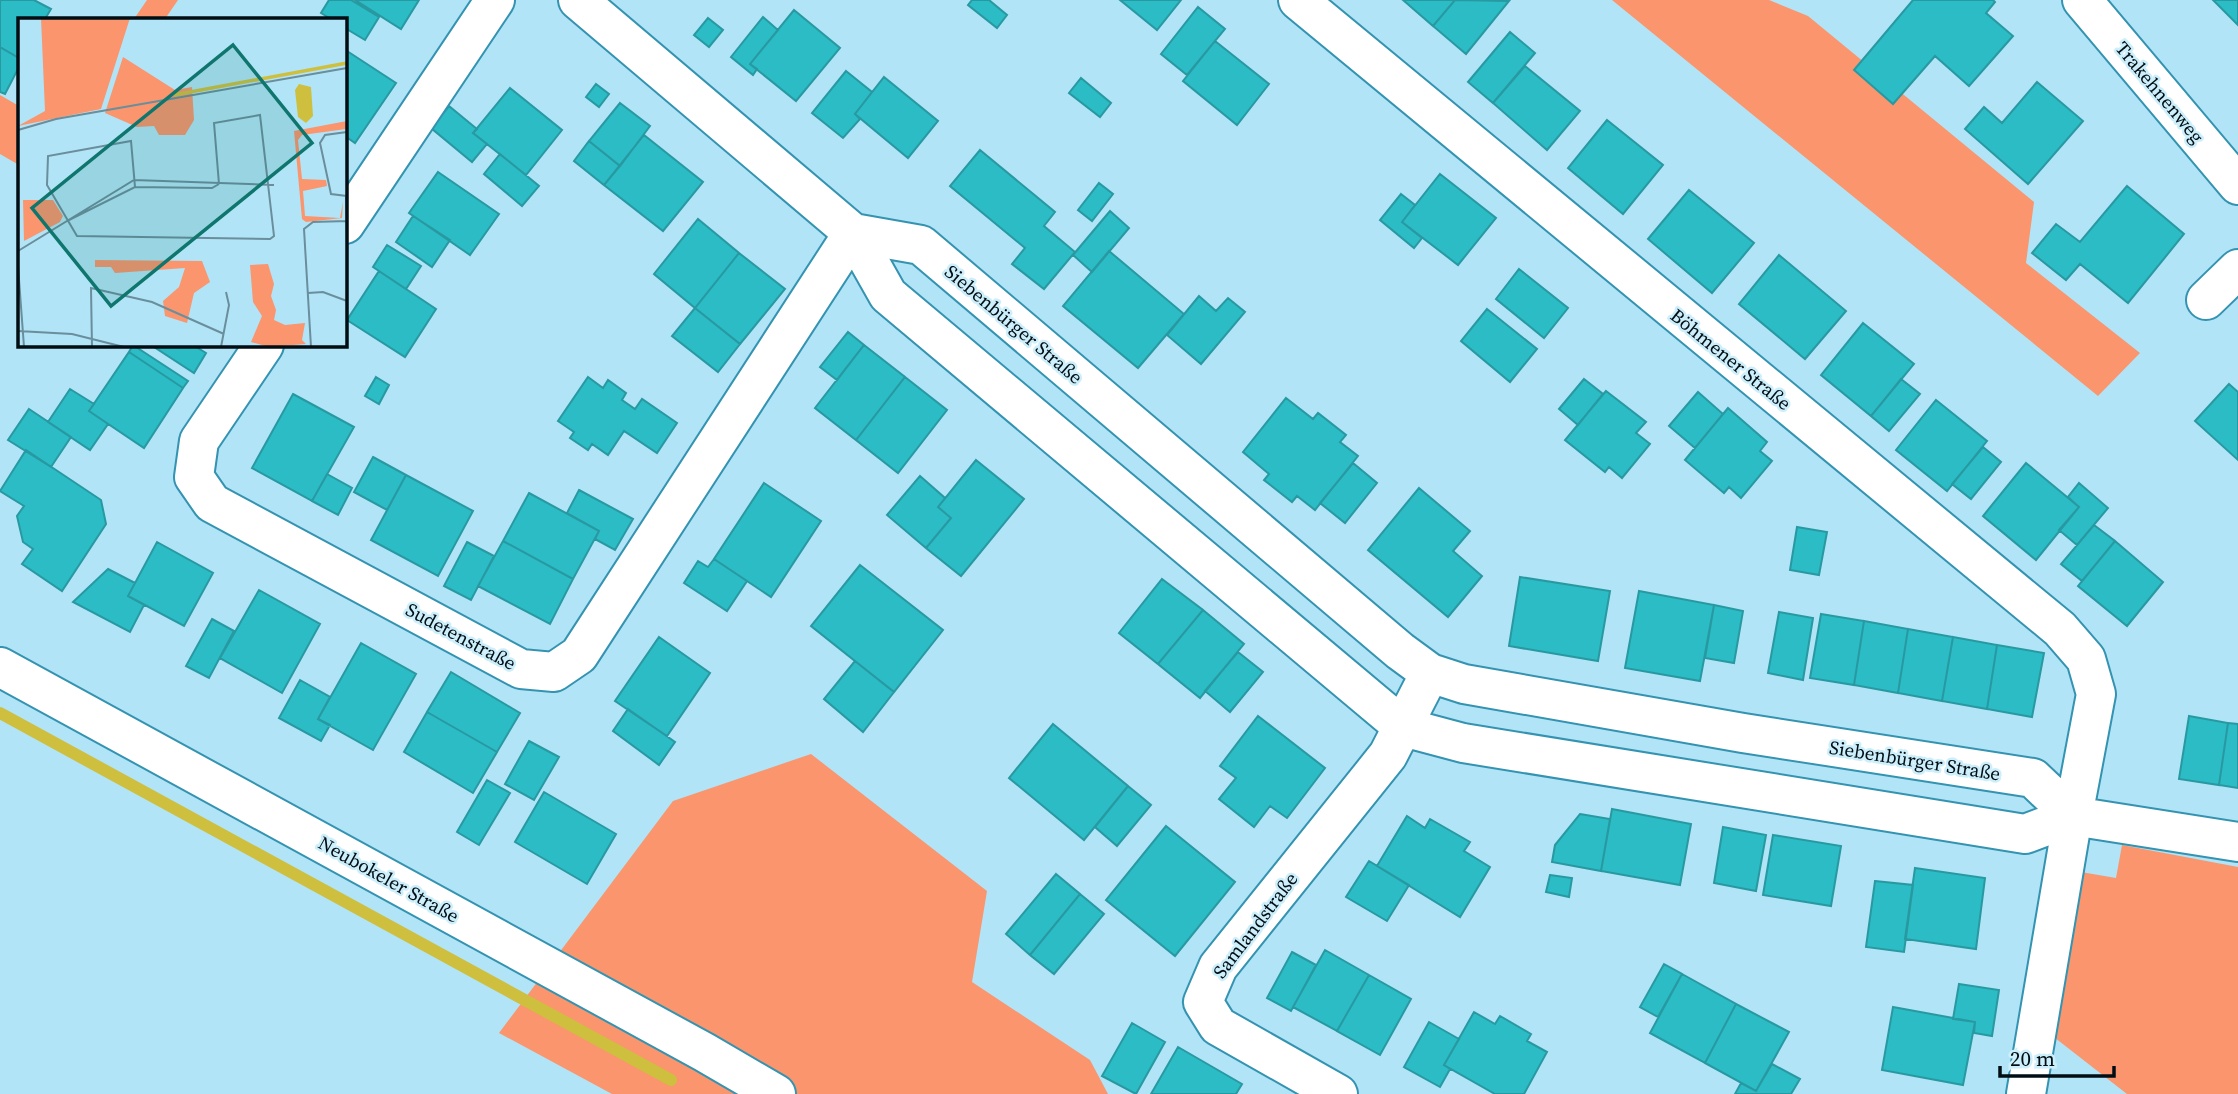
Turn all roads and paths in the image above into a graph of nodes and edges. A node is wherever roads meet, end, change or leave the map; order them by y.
1 (495, 0) edge
2 (578, 0) edge
3 (1298, 0) edge
4 (2082, 0) edge
5 (2238, 185) edge
6 (346, 223) edge
7 (853, 233) junction
8 (2238, 269) edge
9 (2206, 300) dead end
10 (263, 346) edge
11 (1160, 447) junction
12 (1123, 493) junction
13 (0, 667) edge
14 (1430, 673) junction
15 (1743, 733) junction
16 (1396, 741) junction
17 (1732, 788) junction
18 (2073, 816) junction
19 (2238, 842) edge
20 (776, 1094) edge
21 (1338, 1094) edge
22 (2026, 1094) edge

1 - 6 street
2 - 7 street
3 - 18 street, Böhmener Straße
4 - 5 street, Trakehnenweg
7 - 10 street, Sudetenstraße
7 - 11 street, Siebenbürger Straße
7 - 12 street
8 - 9 street
11 - 12 street
11 - 14 street, Siebenbürger Straße
12 - 16 street
13 - 20 street, Neubokeler Straße
14 - 15 street, Siebenbürger Straße
14 - 16 street
15 - 17 street
15 - 18 street, Siebenbürger Straße
16 - 17 street
16 - 21 street, Samlandstraße
17 - 18 street
18 - 19 street
18 - 22 street

